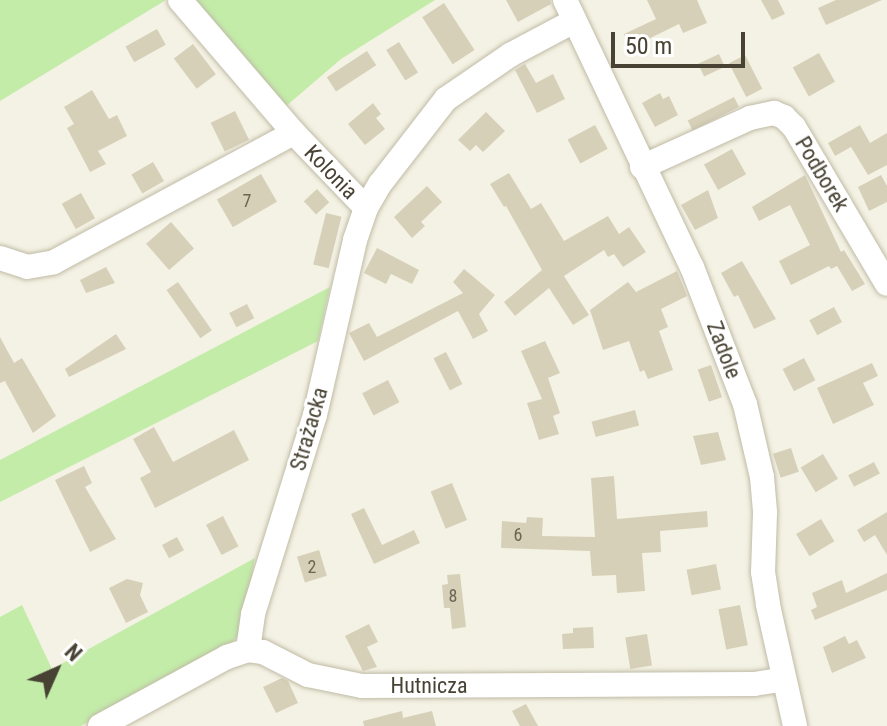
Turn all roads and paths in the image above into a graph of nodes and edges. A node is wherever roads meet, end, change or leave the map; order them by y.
1 (180, 0) edge
2 (570, 10) edge
3 (294, 133) junction
4 (642, 167) junction
5 (366, 208) junction
6 (0, 258) edge
7 (887, 284) edge
8 (248, 650) junction
9 (784, 679) junction
10 (100, 726) edge
11 (795, 726) edge

1 - 3 street
2 - 4 street, Zadole
2 - 5 street, Kolonia
3 - 5 street, Kolonia
3 - 6 street, Kolonia
4 - 7 street, Podborek
4 - 9 street, Zadole
5 - 8 street, Strażacka
8 - 9 street, Hutnicza
8 - 10 street
9 - 11 street, Zadole

